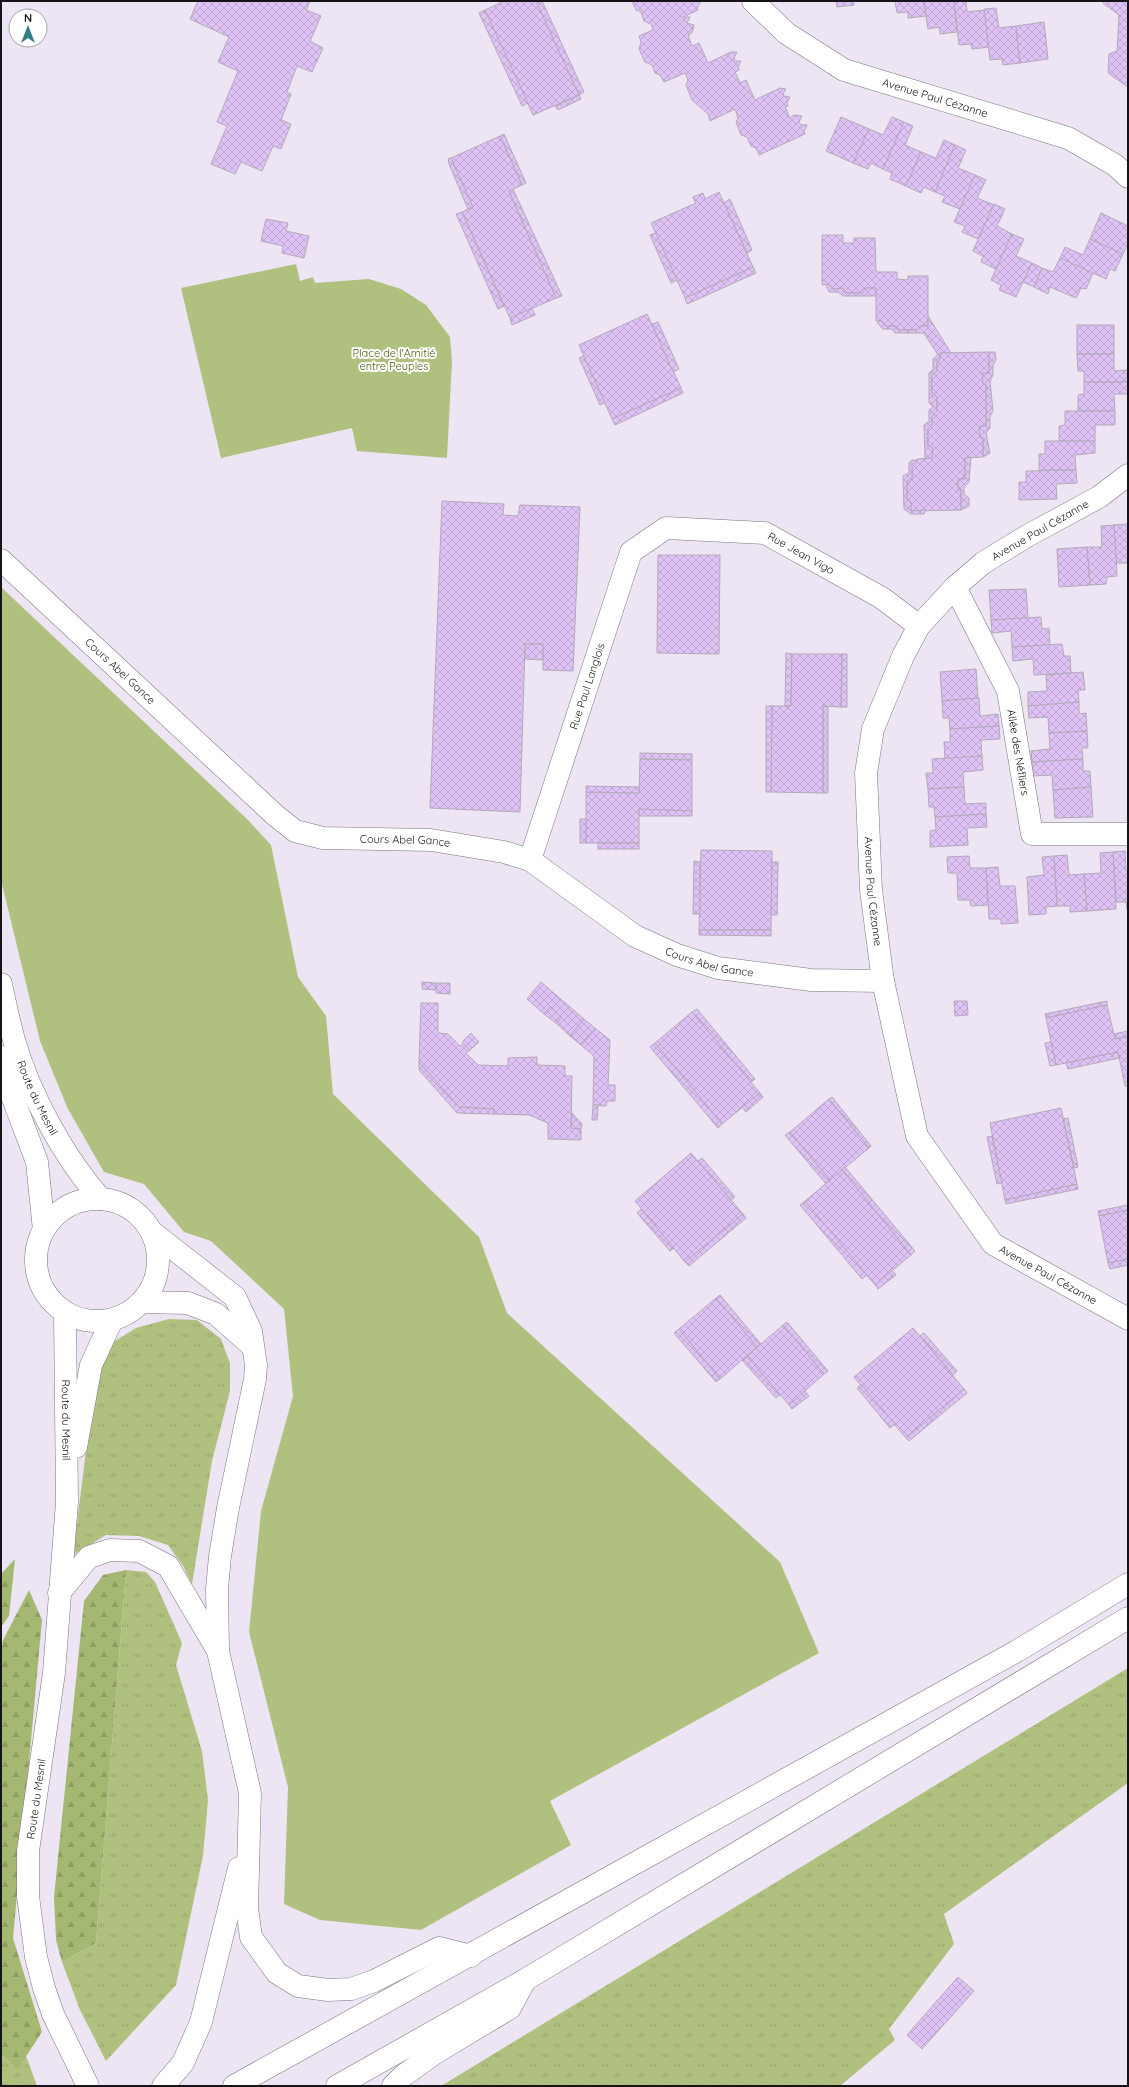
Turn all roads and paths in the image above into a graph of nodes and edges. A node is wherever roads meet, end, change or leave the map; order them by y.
1 (753, 1) edge
2 (1128, 177) edge
3 (1128, 475) edge
4 (666, 528) joint
5 (1, 560) edge
6 (956, 587) junction
7 (919, 626) junction
8 (1128, 834) edge
9 (530, 860) junction
10 (883, 981) junction
11 (1, 984) edge
12 (1, 1057) edge
13 (101, 1199) junction
14 (44, 1230) junction
15 (152, 1232) junction
16 (143, 1302) junction
17 (65, 1313) junction
18 (1128, 1319) edge
19 (112, 1320) junction
20 (252, 1346) junction
21 (67, 1502) junction
22 (1128, 1584) edge
23 (60, 1593) junction
24 (1128, 1618) edge
25 (218, 1651) junction
26 (249, 1828) junction
27 (471, 1956) junction
28 (525, 1980) junction
29 (88, 2086) edge
30 (163, 2086) edge
31 (234, 2086) edge
32 (337, 2086) edge
33 (392, 2086) edge

1 - 2 street, Avenue Paul Cézanne
3 - 6 street, Avenue Paul Cézanne
4 - 7 street, Rue Jean Vigo
4 - 9 street, Rue Paul Langlois
5 - 9 street, Cours Abel Gance
6 - 7 street, Avenue Paul Cézanne
6 - 8 street, Allée des Néfliers
7 - 10 street, Avenue Paul Cézanne
9 - 10 street, Cours Abel Gance
10 - 18 street, Avenue Paul Cézanne
11 - 13 street, Route du Mesnil
12 - 14 street, Route du Mesnil
13 - 14 street
13 - 15 street
14 - 17 street
15 - 16 street
15 - 20 street
16 - 19 street
16 - 20 street
17 - 19 street
17 - 21 street, Route du Mesnil
19 - 21 street, Route du Mesnil
20 - 25 street
21 - 23 street, Route du Mesnil
22 - 27 street
23 - 25 street
23 - 29 street, Route du Mesnil
24 - 28 street
25 - 26 street
26 - 27 street
26 - 30 street
27 - 31 street
28 - 32 street
28 - 33 street

